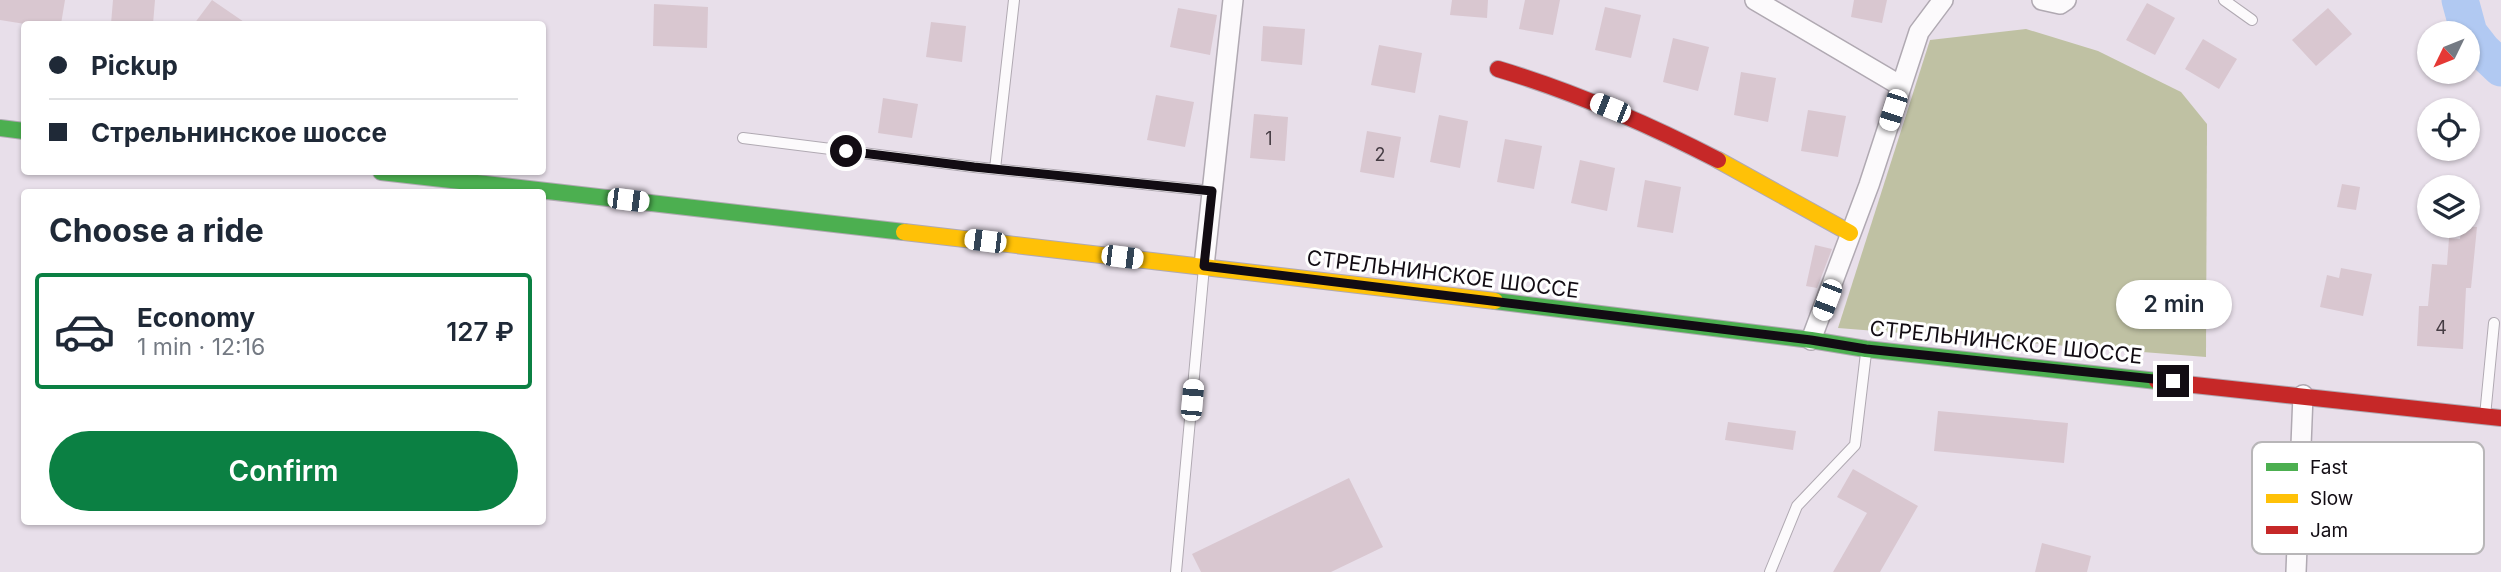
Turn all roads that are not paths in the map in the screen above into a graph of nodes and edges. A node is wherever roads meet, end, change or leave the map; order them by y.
1 (1014, 0) edge
2 (1233, 0) edge
3 (1755, 0) edge
4 (1943, 0) edge
5 (2042, 0) edge
6 (2066, 0) edge
7 (2224, 0) edge
8 (2252, 20) dead end
9 (1498, 69) dead end
10 (1901, 86) junction
11 (0, 128) edge
12 (21, 131) edge
13 (743, 138) dead end
14 (995, 169) junction
15 (407, 175) edge
16 (530, 189) edge
17 (546, 191) edge
18 (1212, 191) junction
19 (1850, 233) junction
20 (1204, 266) junction
21 (2494, 323) dead end
22 (1811, 340) junction
23 (1866, 349) junction
24 (2303, 395) junction
25 (2493, 417) edge
26 (2301, 442) edge
27 (2297, 554) edge
28 (1176, 572) edge
29 (1770, 572) edge
30 (2296, 572) edge

1 - 14 lane
2 - 18 street
3 - 10 street
4 - 10 street
5 - 6 street
7 - 8 lane
9 - 19 main road
10 - 19 street
11 - 12 main road
13 - 14 lane
14 - 18 lane
15 - 16 main road, СТРЕЛЬНИНСКОЕ ШОССЕ
17 - 20 main road, СТРЕЛЬНИНСКОЕ ШОССЕ
18 - 20 street
19 - 22 street
20 - 22 main road, СТРЕЛЬНИНСКОЕ ШОССЕ
20 - 28 lane
21 - 25 lane
22 - 23 main road, СТРЕЛЬНИНСКОЕ ШОССЕ
23 - 24 main road, СТРЕЛЬНИНСКОЕ ШОССЕ
23 - 29 lane
24 - 25 main road, СТРЕЛЬНИНСКОЕ ШОССЕ
24 - 26 street
27 - 30 street

